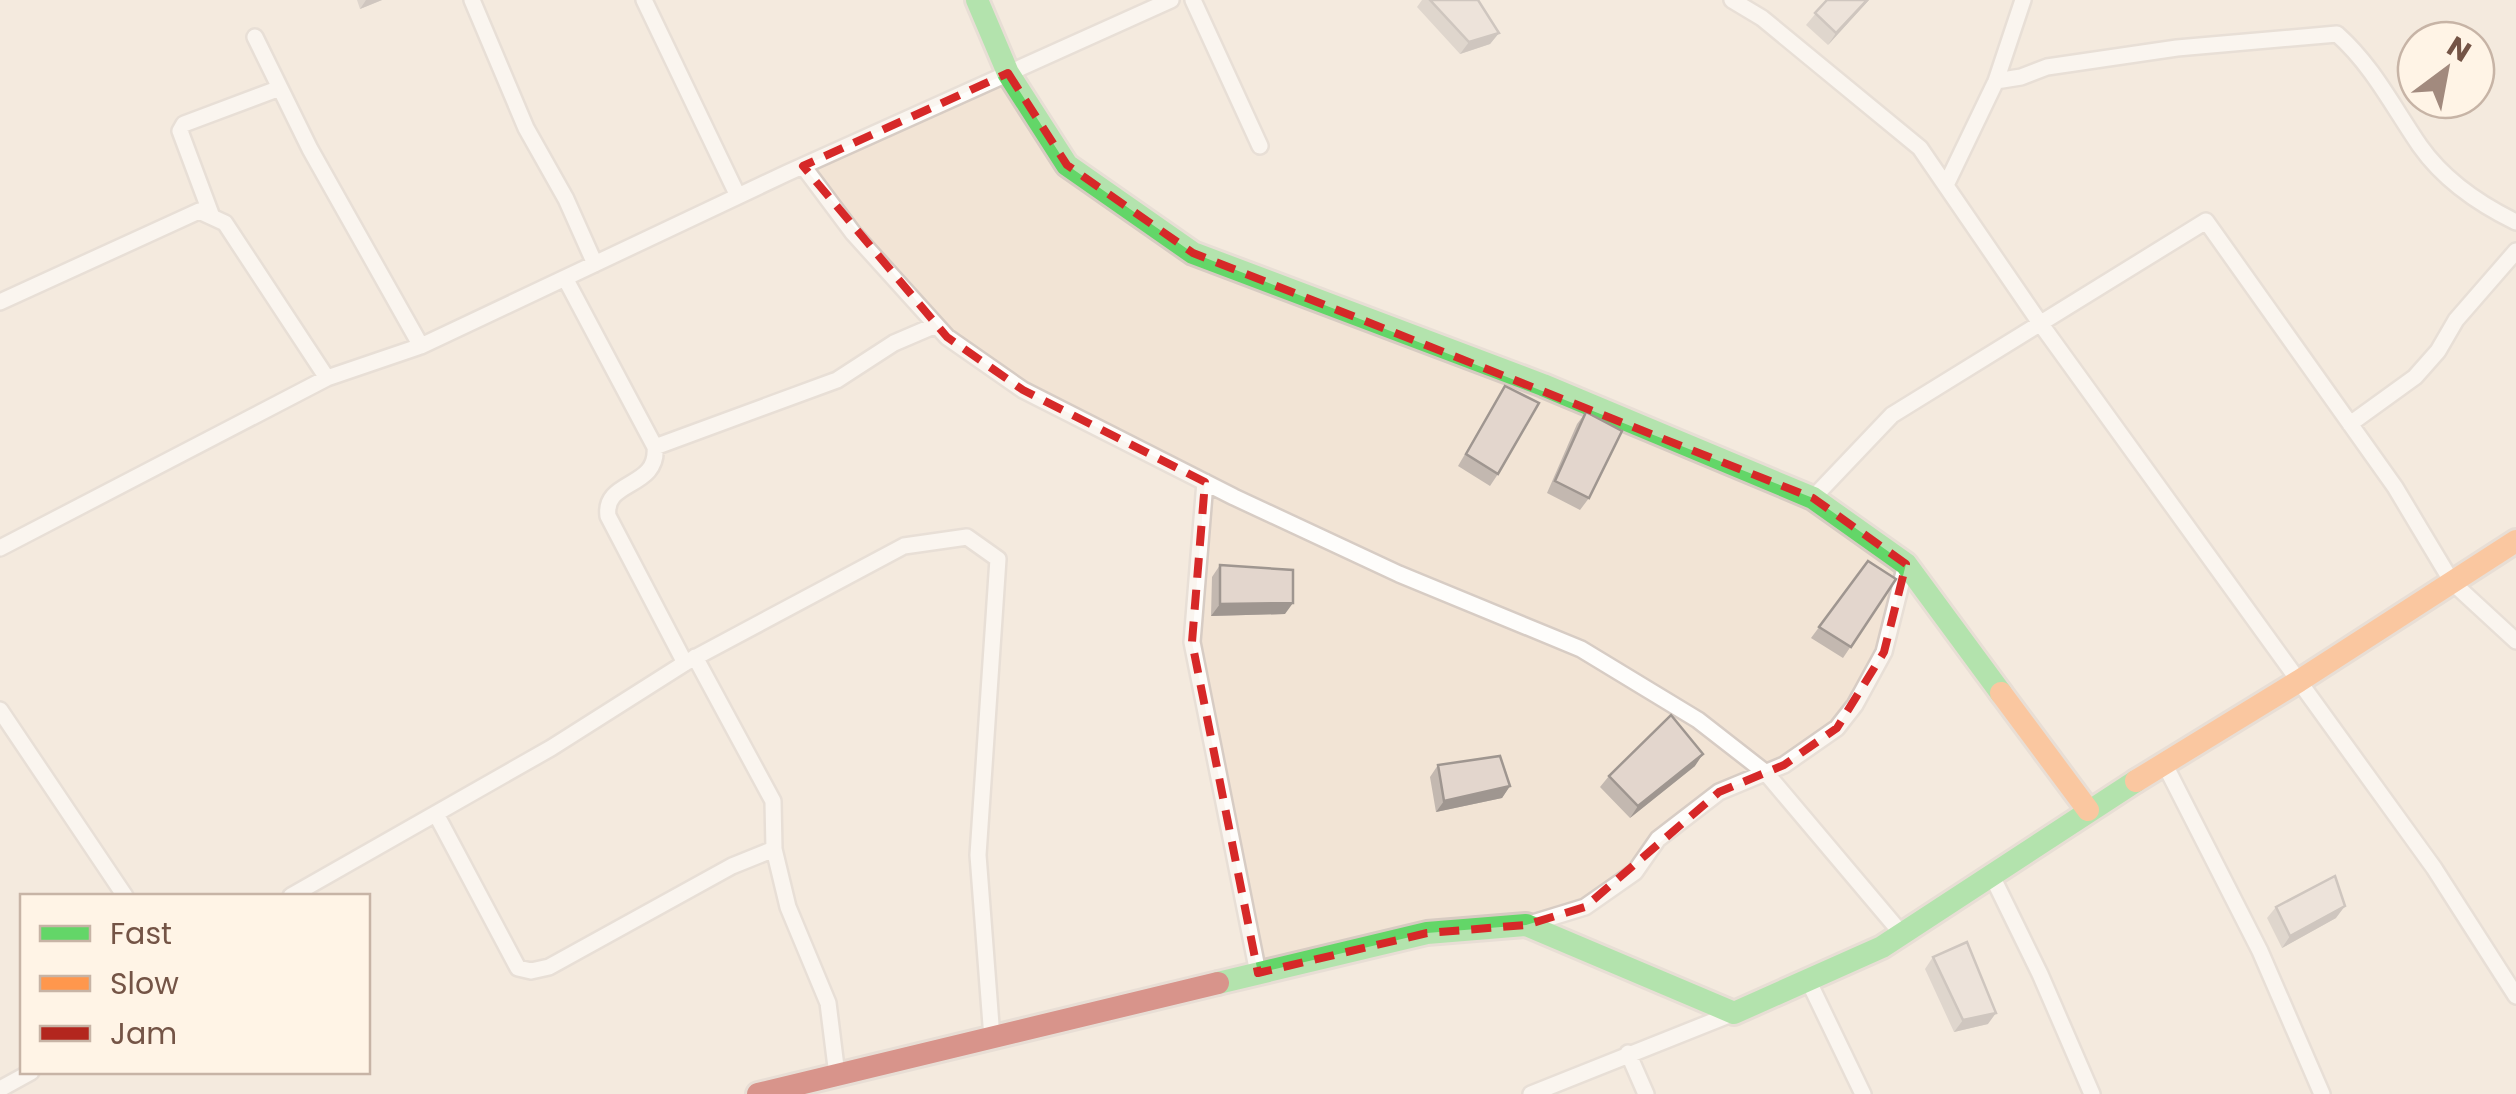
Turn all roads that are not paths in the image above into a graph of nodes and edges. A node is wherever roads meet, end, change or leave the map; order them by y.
1 (472, 0) edge
2 (644, 0) edge
3 (977, 0) edge
4 (1170, 0) edge
5 (1193, 0) edge
6 (1732, 0) edge
7 (2023, 0) edge
8 (255, 36) dead end
9 (1008, 74) junction
10 (1996, 81) junction
11 (280, 88) junction
12 (1260, 146) dead end
13 (803, 166) junction
14 (1946, 185) junction
15 (738, 196) junction
16 (211, 214) junction
17 (2516, 222) edge
18 (2516, 251) edge
19 (595, 264) junction
20 (565, 278) junction
21 (0, 302) edge
22 (2040, 322) junction
23 (936, 324) junction
24 (420, 346) junction
25 (327, 378) junction
26 (2350, 424) junction
27 (655, 447) junction
28 (1205, 482) junction
29 (1813, 498) junction
30 (2516, 540) edge
31 (0, 548) edge
32 (1906, 564) junction
33 (2452, 582) junction
34 (2516, 641) edge
35 (690, 660) junction
36 (2299, 681) junction
37 (0, 710) edge
38 (2164, 763) junction
39 (1766, 773) junction
40 (2088, 810) junction
41 (436, 814) junction
42 (774, 850) junction
43 (1991, 874) junction
44 (124, 894) edge
45 (295, 894) edge
46 (1526, 926) junction
47 (1902, 934) junction
48 (1258, 973) junction
49 (1808, 980) junction
50 (2516, 996) edge
51 (1734, 1013) junction
52 (992, 1038) junction
53 (1628, 1054) junction
54 (28, 1074) edge
55 (837, 1075) junction
56 (0, 1090) edge
57 (758, 1094) edge
58 (1531, 1094) edge
59 (1646, 1094) edge
60 (1863, 1094) edge
61 (2092, 1094) edge
62 (2322, 1094) edge

1 - 19 street
2 - 15 street
3 - 9 street
4 - 9 street
5 - 12 street
6 - 14 street
7 - 10 street
8 - 11 street
9 - 13 street
9 - 29 street
10 - 14 street
10 - 17 street
11 - 16 street
11 - 24 street
13 - 15 street
13 - 23 street
14 - 22 street
15 - 19 street
16 - 21 street
16 - 25 street
18 - 26 street
19 - 20 street
20 - 24 street
20 - 27 street
22 - 26 street
22 - 29 street
22 - 36 street
23 - 27 street
23 - 28 street
24 - 25 street
25 - 31 street
26 - 33 street
27 - 35 street
28 - 39 street
28 - 48 street
29 - 32 street
30 - 33 street
32 - 39 street
32 - 40 street
33 - 34 street
33 - 36 street
35 - 41 street
35 - 42 street
35 - 52 street
36 - 38 street
36 - 50 street
37 - 44 street
38 - 40 street
38 - 62 street
39 - 46 street
39 - 47 street
40 - 43 street
41 - 42 street
41 - 45 street
42 - 55 street
43 - 47 street
43 - 61 street
46 - 48 street
46 - 51 street
47 - 49 street
48 - 52 street
49 - 51 street
49 - 60 street
51 - 53 street
52 - 55 street
53 - 58 street
53 - 59 street
54 - 56 street
55 - 57 street

